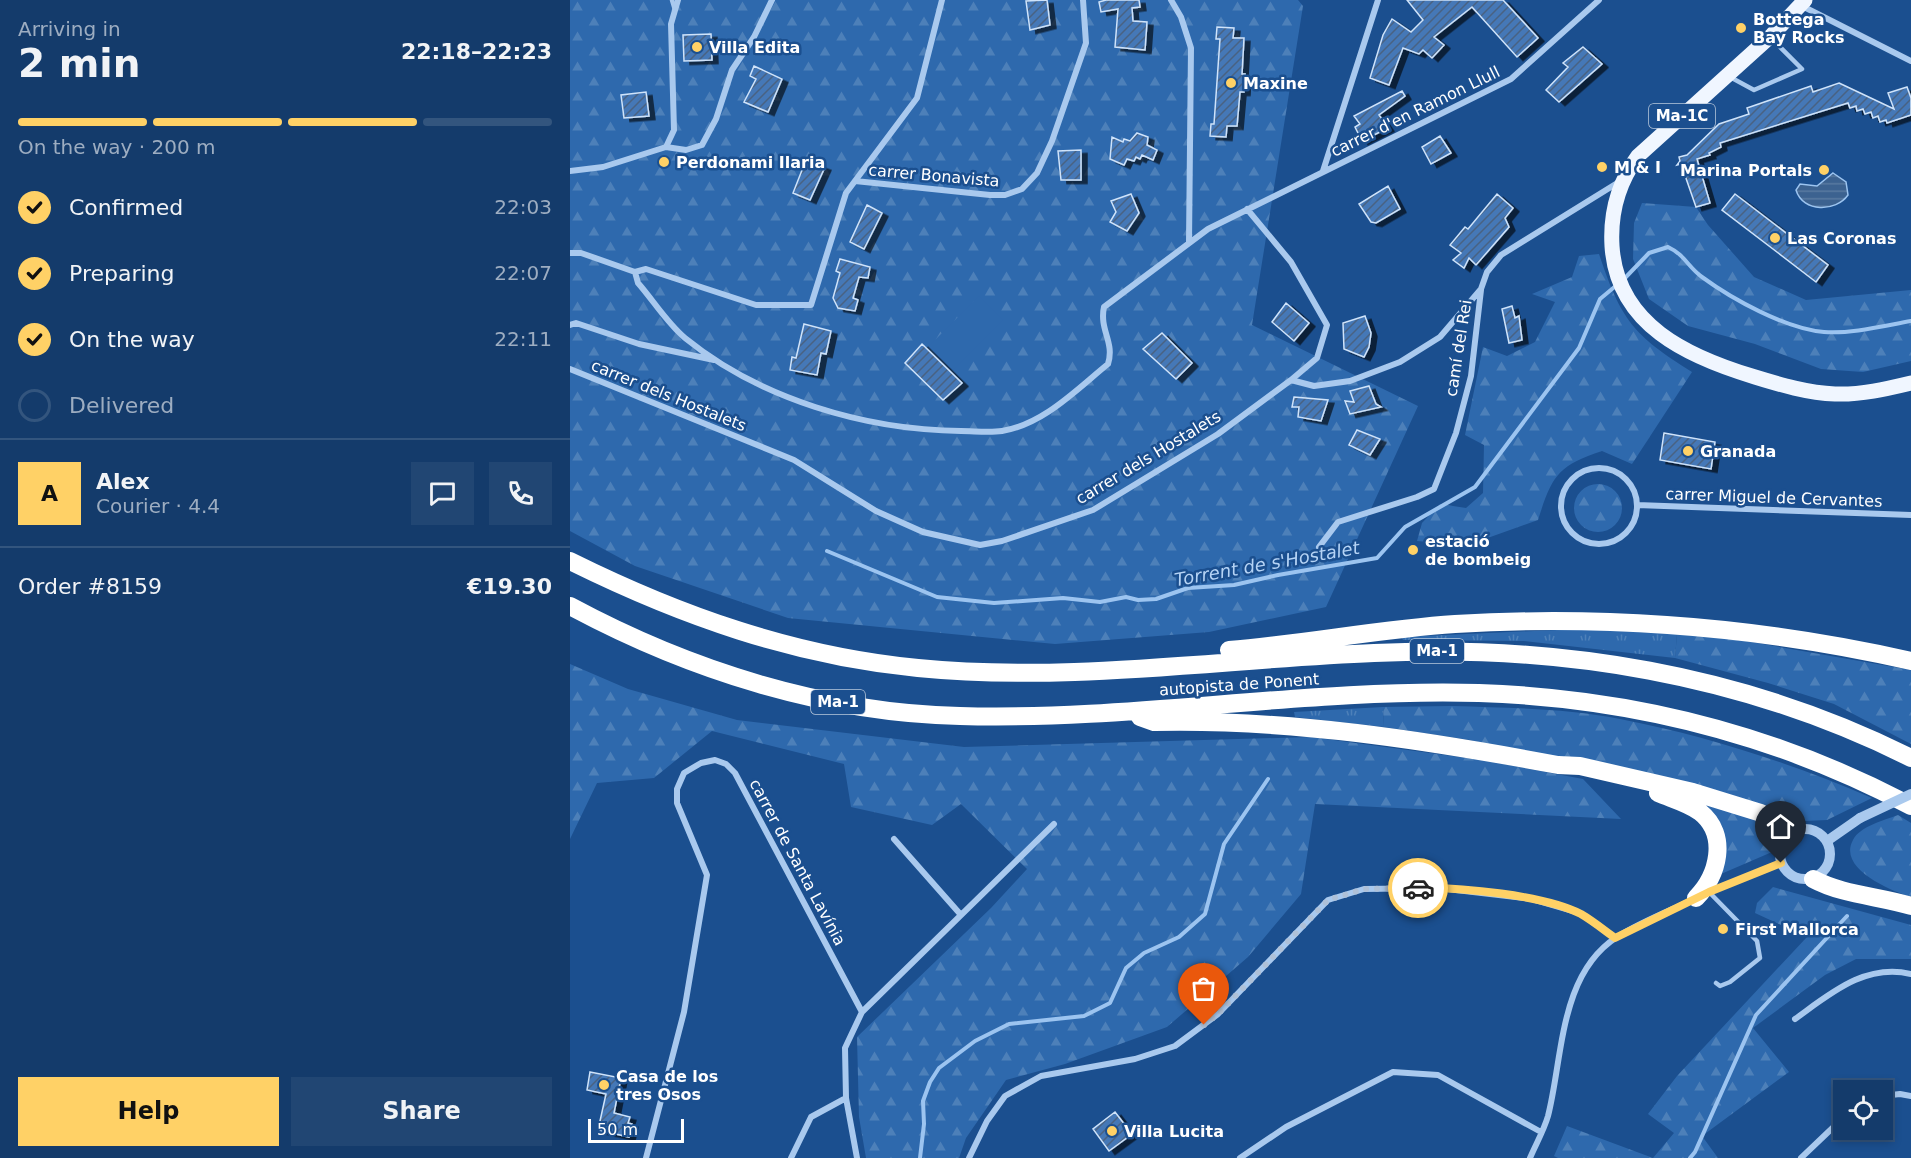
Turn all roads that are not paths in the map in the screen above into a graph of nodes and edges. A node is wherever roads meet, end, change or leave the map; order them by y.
1 (672, 0) edge
2 (678, 0) edge
3 (772, 0) edge
4 (942, 0) edge
5 (1083, 0) edge
6 (1171, 0) edge
7 (1378, 0) edge
8 (1599, 0) edge
9 (1803, 3) edge
10 (676, 12) junction
11 (1770, 37) junction
12 (1911, 61) edge
13 (1728, 76) junction
14 (666, 147) junction
15 (570, 171) edge
16 (1323, 171) junction
17 (1622, 180) junction
18 (855, 181) junction
19 (1247, 209) junction
20 (1189, 242) junction
21 (570, 253) edge
22 (635, 272) junction
23 (1481, 289) junction
24 (570, 325) edge
25 (718, 361) junction
26 (570, 369) edge
27 (1290, 380) junction
28 (1911, 383) edge
29 (1637, 505) junction
30 (1911, 515) edge
31 (1319, 547) dead end
32 (570, 561) edge
33 (570, 606) edge
34 (1911, 661) edge
35 (947, 670) junction
36 (1124, 712) junction
37 (1911, 758) edge
38 (1558, 765) junction
39 (1911, 794) edge
40 (1911, 806) edge
41 (1054, 824) dead end
42 (894, 839) dead end
43 (1827, 841) junction
44 (1783, 842) junction
45 (1781, 863) junction
46 (1813, 879) junction
47 (1702, 895) junction
48 (1911, 906) edge
49 (961, 915) junction
50 (1615, 938) junction
51 (1911, 974) edge
52 (1716, 983) dead end
53 (862, 1012) junction
54 (1795, 1019) dead end
55 (1893, 1095) edge
56 (1911, 1096) edge
57 (846, 1098) junction
58 (1833, 1127) edge
59 (1541, 1132) junction
60 (646, 1158) edge
61 (791, 1158) edge
62 (857, 1158) edge
63 (969, 1158) edge
64 (1240, 1158) edge
65 (1530, 1158) edge
66 (1801, 1158) edge

1 - 10 lane
2 - 10 street
3 - 14 street
4 - 18 street
5 - 18 street, carrer Bonavista
6 - 20 street
7 - 16 street
8 - 16 street, carrer d'en Ramon Llull
9 - 11 main road, Ma-1C
9 - 12 street
10 - 14 street
11 - 13 main road, Ma-1C
11 - 13 lane
13 - 17 main road, Ma-1C
14 - 15 street
16 - 19 street, carrer d'en Ramon Llull
17 - 23 street
17 - 28 main road, Ma-1C
18 - 22 street
19 - 20 street, carrer d'en Ramon Llull
19 - 27 street, carrer dels Hostalets
20 - 25 street, carrer d'en Ramon Llull
21 - 22 street
22 - 25 street
23 - 27 street
23 - 31 street, camí del Rei
24 - 25 street, carrer dels Hostalets
26 - 27 street, carrer dels Hostalets
29 - 29 street
29 - 30 street, carrer Miguel de Cervantes
32 - 35 highway, autopista de Ponent / Ma-1
33 - 36 highway, autopista de Ponent / Ma-1
34 - 35 highway
35 - 37 highway, autopista de Ponent / Ma-1
36 - 38 highway
36 - 40 highway, autopista de Ponent / Ma-1
38 - 44 highway
38 - 47 highway
39 - 43 street, bridge
41 - 49 street
42 - 49 street
43 - 44 street
43 - 46 street
44 - 45 street
45 - 46 street
45 - 47 street
46 - 48 highway
47 - 50 street
47 - 52 lane
49 - 53 street
50 - 59 street
50 - 63 street
51 - 54 street
53 - 57 street
53 - 60 street, carrer de Santa Lavínia
55 - 56 street
57 - 61 street
57 - 62 street
58 - 66 street
59 - 64 street
59 - 65 street

